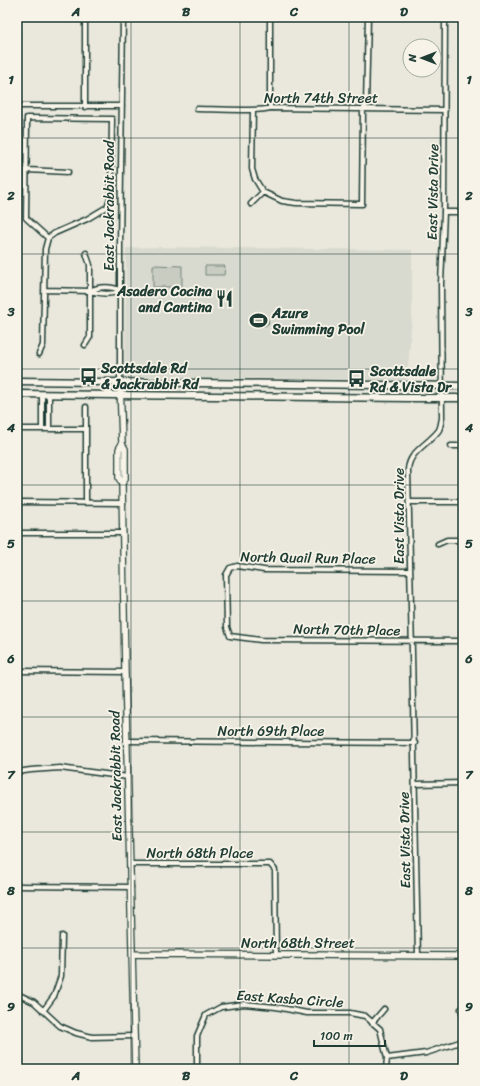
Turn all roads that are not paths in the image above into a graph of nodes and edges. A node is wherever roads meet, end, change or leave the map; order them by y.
1 (17, 17) edge
2 (85, 17) edge
3 (123, 17) edge
4 (270, 17) edge
5 (368, 17) edge
6 (445, 17) edge
7 (17, 33) edge
8 (17, 106) edge
9 (122, 106) junction
10 (85, 107) junction
11 (270, 108) junction
12 (197, 109) dead end
13 (363, 109) junction
14 (253, 110) junction
15 (445, 110) junction
16 (27, 170) junction
17 (68, 172) dead end
18 (263, 192) junction
19 (251, 204) dead end
20 (444, 212) junction
21 (463, 212) edge
22 (48, 238) junction
23 (86, 253) dead end
24 (44, 290) junction
25 (90, 291) junction
26 (121, 291) junction
27 (85, 345) dead end
28 (38, 354) dead end
29 (17, 381) edge
30 (120, 382) junction
31 (234, 383) junction
32 (270, 384) junction
33 (442, 385) junction
34 (463, 386) edge
35 (17, 394) edge
36 (45, 395) junction
37 (121, 395) junction
38 (234, 397) junction
39 (268, 397) junction
40 (442, 398) junction
41 (463, 398) edge
42 (86, 407) dead end
43 (17, 429) edge
44 (42, 429) junction
45 (49, 429) junction
46 (85, 429) junction
47 (451, 446) dead end
48 (463, 446) edge
49 (17, 502) edge
50 (86, 502) junction
51 (409, 502) junction
52 (463, 502) edge
53 (123, 503) junction
54 (17, 532) edge
55 (123, 533) junction
56 (463, 540) edge
57 (438, 544) dead end
58 (409, 571) junction
59 (230, 636) joint
60 (411, 641) junction
61 (463, 641) edge
62 (17, 671) edge
63 (125, 672) junction
64 (127, 741) junction
65 (415, 743) junction
66 (17, 772) edge
67 (128, 777) junction
68 (463, 783) edge
69 (416, 784) junction
70 (130, 864) junction
71 (17, 886) edge
72 (130, 887) junction
73 (62, 936) dead end
74 (132, 954) junction
75 (276, 955) junction
76 (418, 956) junction
77 (463, 956) edge
78 (18, 994) edge
79 (17, 1000) edge
80 (384, 1009) dead end
81 (461, 1009) dead end
82 (43, 1011) junction
83 (463, 1015) edge
84 (372, 1022) junction
85 (463, 1035) edge
86 (134, 1036) junction
87 (463, 1041) edge
88 (387, 1058) junction
89 (135, 1069) edge
90 (198, 1069) edge
91 (386, 1069) edge

1 - 7 street
2 - 10 street
3 - 9 street, East Jackrabbit Road
4 - 11 street
5 - 13 street
6 - 15 street, East Vista Drive
8 - 10 street
9 - 10 street
9 - 26 street, East Jackrabbit Road
11 - 13 street, North 74th Street
11 - 14 street, North 74th Street
12 - 14 street, North 74th Street
13 - 15 street, North 74th Street
13 - 18 street
14 - 18 street
15 - 20 street, East Vista Drive
16 - 17 street
16 - 22 street
16 - 22 street
18 - 19 street
20 - 21 street
20 - 33 street, East Vista Drive
22 - 24 street
23 - 25 street
24 - 25 street
24 - 28 street
25 - 26 street
25 - 27 street
26 - 30 street, East Jackrabbit Road
29 - 30 main road
30 - 31 main road
30 - 37 street, East Jackrabbit Road
31 - 32 main road
31 - 38 main road
32 - 33 main road
32 - 39 main road
33 - 34 main road
33 - 40 street, East Vista Drive
35 - 36 main road
36 - 37 main road
36 - 44 street
36 - 45 street
37 - 38 main road
37 - 53 street, East Jackrabbit Road
38 - 39 main road
39 - 40 main road
40 - 41 main road
40 - 51 street, East Vista Drive
42 - 46 street
43 - 44 street
44 - 45 street
45 - 46 street
46 - 50 street
47 - 48 street
49 - 50 street
50 - 53 street
51 - 52 street
51 - 58 street, East Vista Drive
53 - 55 street, East Jackrabbit Road
54 - 55 street
55 - 63 street, East Jackrabbit Road
56 - 57 street
58 - 59 street, North Quail Run Place
58 - 60 street, East Vista Drive
59 - 60 street, North 70th Place
60 - 61 street, North 70th Place
60 - 65 street, East Vista Drive
62 - 63 street
63 - 64 street, East Jackrabbit Road
64 - 65 street, North 69th Place
64 - 67 street, East Jackrabbit Road
65 - 69 street, East Vista Drive
66 - 67 street
67 - 70 street, East Jackrabbit Road
68 - 69 street
69 - 76 street, East Vista Drive
70 - 72 street, East Jackrabbit Road
70 - 75 street, North 68th Place
71 - 72 street
72 - 74 street, East Jackrabbit Road
73 - 82 street
74 - 75 street, North 68th Street
74 - 86 street, East Jackrabbit Road
75 - 76 street, North 68th Street
76 - 77 street, North 68th Street
78 - 79 street
78 - 82 street
80 - 84 street
81 - 83 street
82 - 86 street
84 - 88 street
84 - 90 street, East Kasba Circle
85 - 87 street
86 - 89 street, East Jackrabbit Road
87 - 88 street
88 - 91 street

